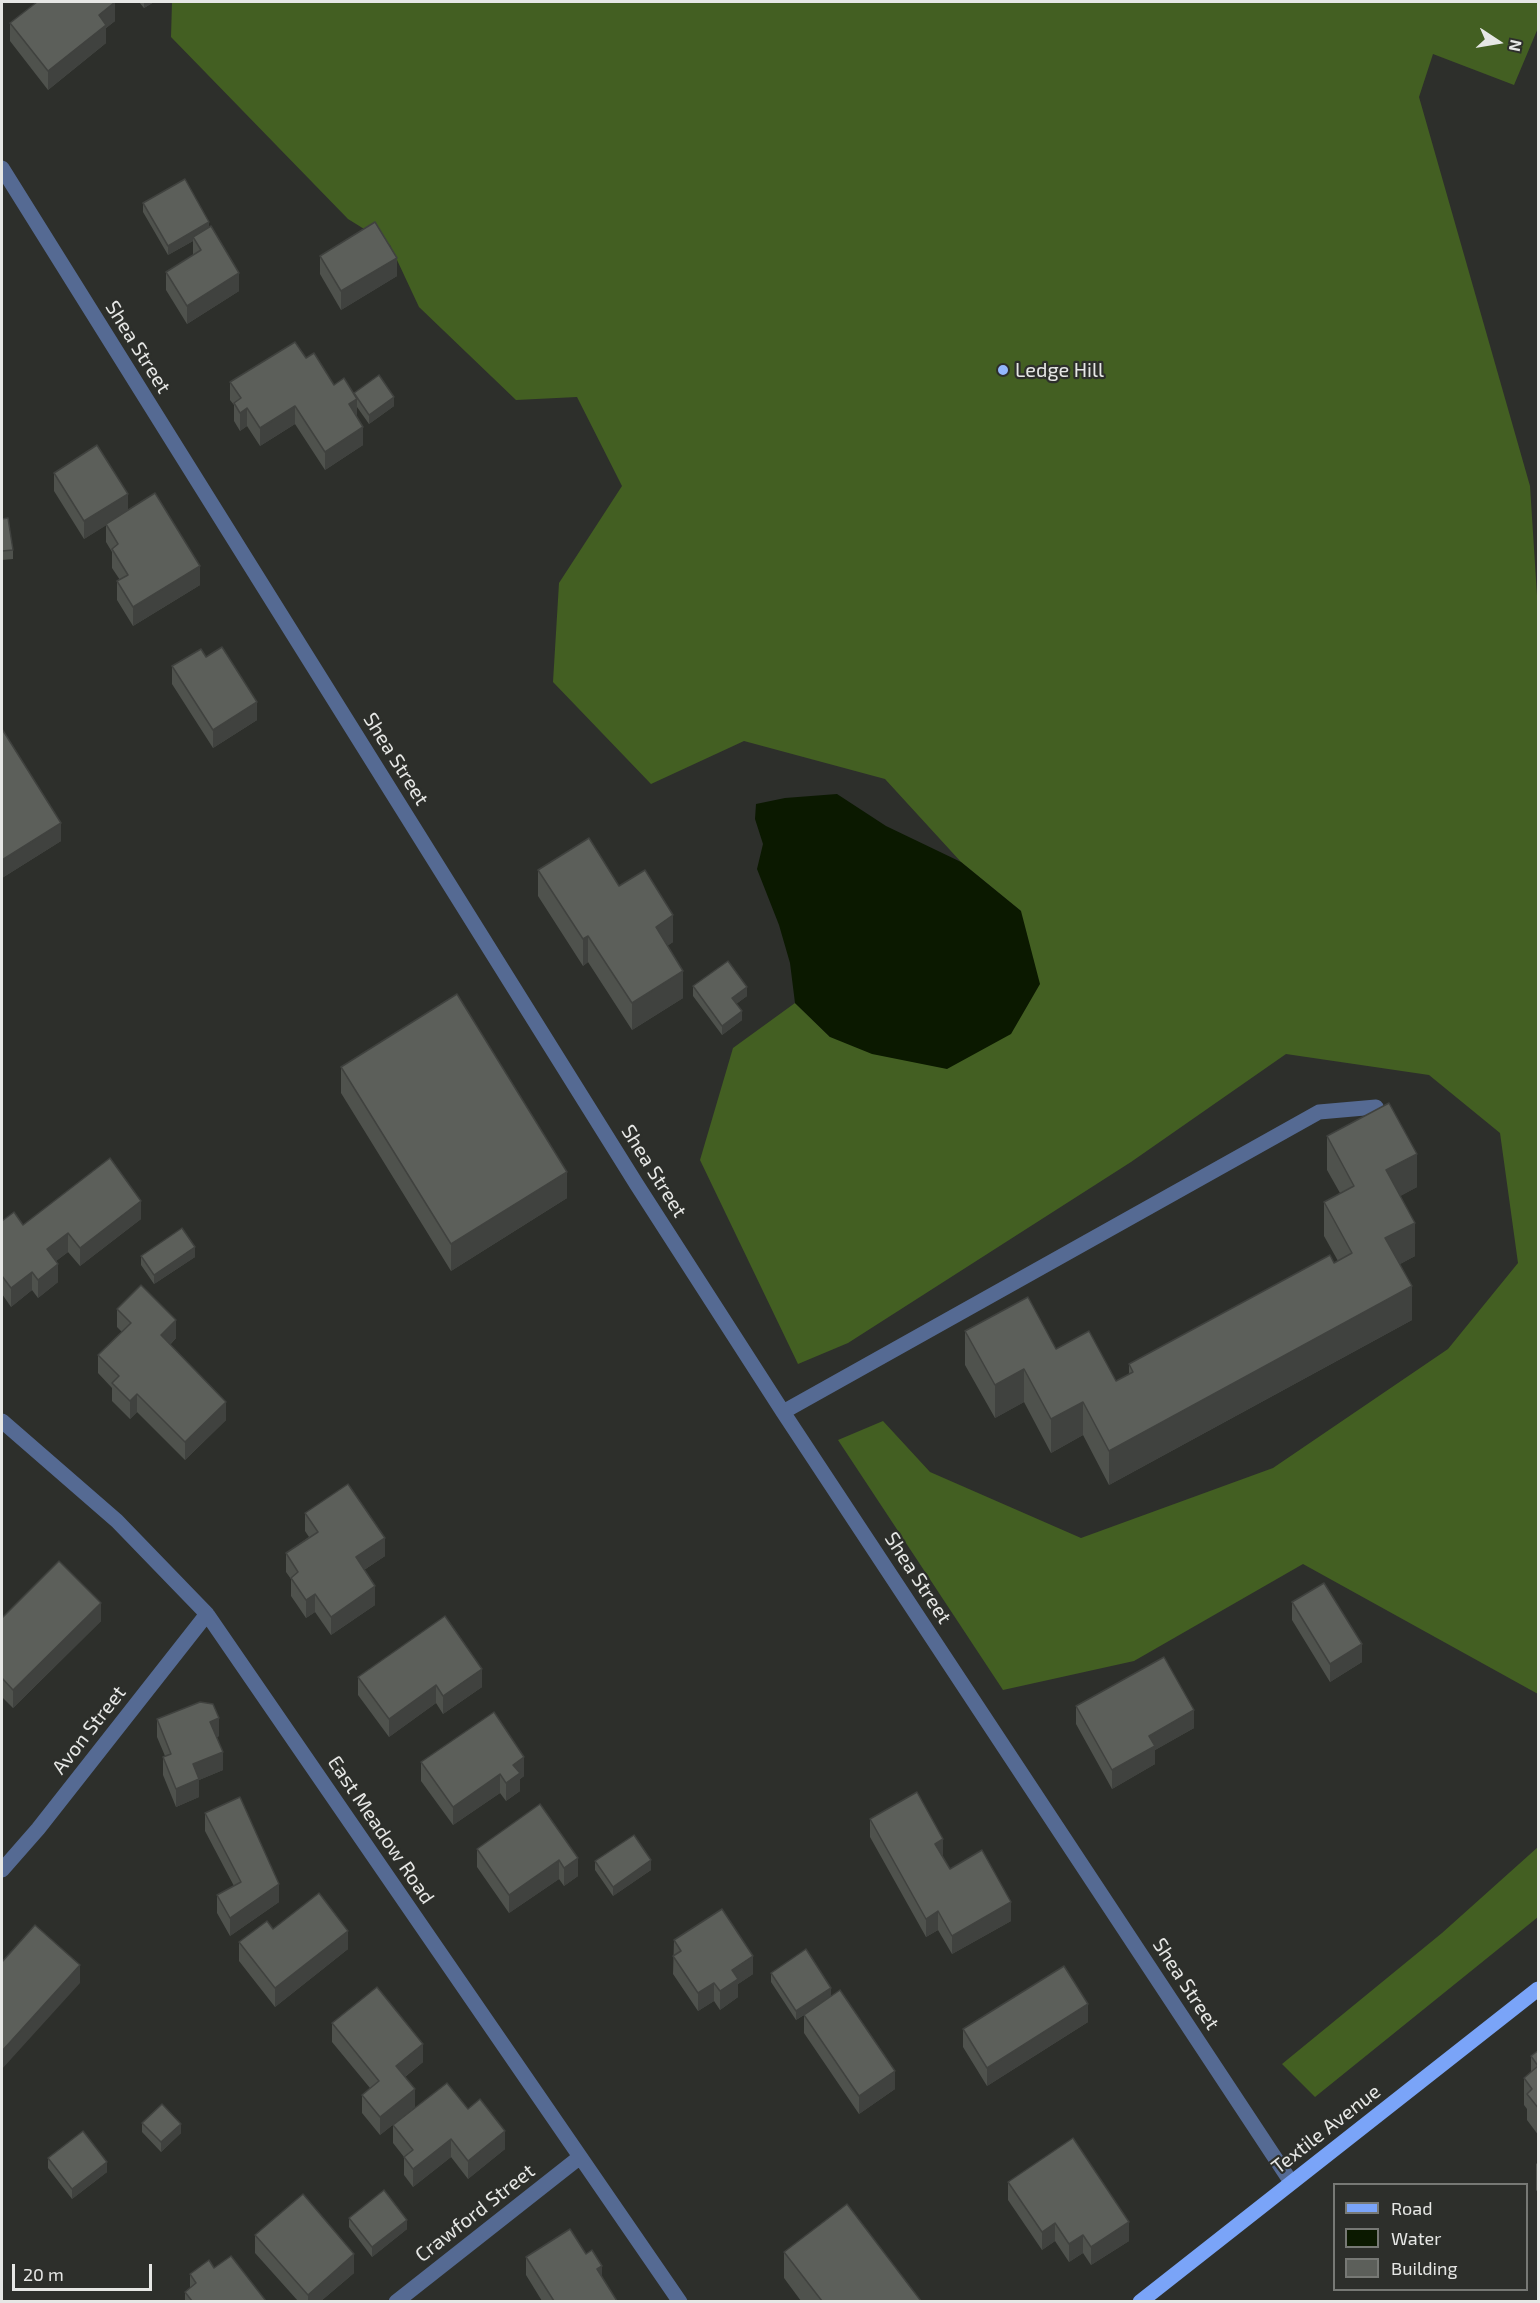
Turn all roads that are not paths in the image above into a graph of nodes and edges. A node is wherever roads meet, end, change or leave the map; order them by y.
1 (2, 168) edge
2 (1376, 1107) edge
3 (783, 1412) junction
4 (2, 1421) edge
5 (207, 1614) junction
6 (2, 1870) edge
7 (1539, 1989) edge
8 (580, 2157) junction
9 (1291, 2182) junction
10 (396, 2301) edge
11 (680, 2301) edge
12 (1140, 2301) edge

1 - 3 street, Shea Street
2 - 3 street
3 - 9 street, Shea Street
4 - 5 street, East Meadow Road
5 - 6 street, Avon Street
5 - 8 street, East Meadow Road
7 - 9 main road, Textile Avenue
8 - 10 street, Crawford Street
8 - 11 street, East Meadow Road
9 - 12 main road, Textile Avenue

